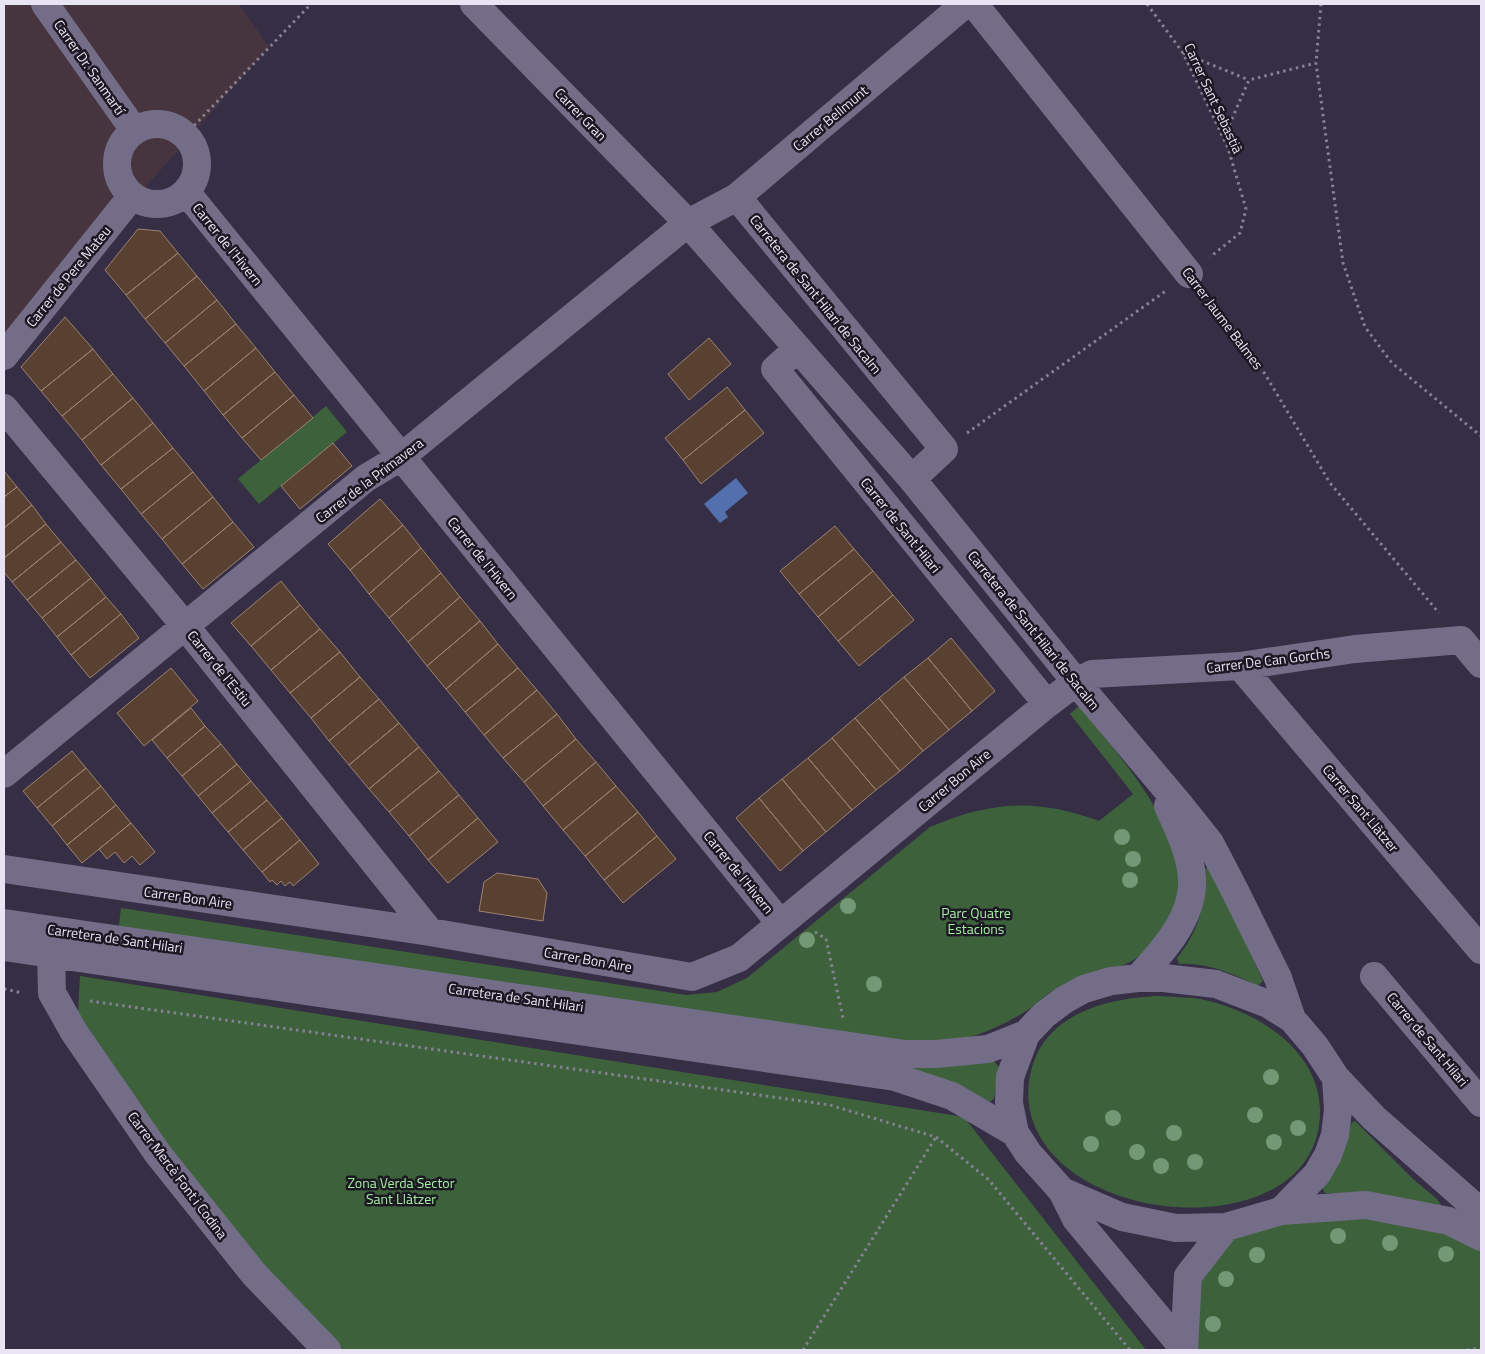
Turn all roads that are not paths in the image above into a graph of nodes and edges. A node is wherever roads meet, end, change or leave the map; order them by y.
1 (45, 4) edge
2 (474, 4) edge
3 (965, 4) edge
4 (974, 4) edge
5 (134, 130) junction
6 (186, 193) junction
7 (132, 196) junction
8 (737, 197) junction
9 (688, 224) junction
10 (1189, 274) road end
11 (797, 349) junction
12 (4, 356) edge
13 (4, 408) edge
14 (401, 457) junction
15 (912, 480) junction
16 (186, 627) junction
17 (1481, 664) edge
18 (1240, 666) junction
19 (1076, 682) junction
20 (1047, 704) junction
21 (4, 774) edge
22 (1157, 779) junction
23 (4, 869) edge
24 (4, 923) edge
25 (780, 923) junction
26 (430, 932) junction
27 (4, 947) edge
28 (1481, 950) edge
29 (51, 954) junction
30 (1374, 976) dead end
31 (1138, 978) junction
32 (1292, 1019) junction
33 (1026, 1034) junction
34 (1336, 1078) junction
35 (1481, 1103) edge
36 (1015, 1133) junction
37 (1062, 1191) junction
38 (1281, 1211) junction
39 (1481, 1212) edge
40 (1226, 1227) junction
41 (1481, 1237) edge
42 (327, 1350) edge
43 (1185, 1350) edge

1 - 5 street, Carrer Dr. Sanmartí
2 - 9 street, Carrer Gran
3 - 8 street, Carrer Bellmunt
4 - 10 street, Carrer Jaume Balmes
5 - 6 street
5 - 7 street
6 - 7 street
6 - 14 street, Carrer de l'Hivern
7 - 12 street, Carrer de Pere Mateu
8 - 9 street, Carrer Bellmunt
8 - 15 street, Carretera de Sant Hilari de Sacalm
9 - 11 street, Carretera de Sant Hilari de Sacalm
9 - 14 street, Carrer de la Primavera
11 - 15 street, Carretera de Sant Hilari de Sacalm
11 - 20 street, Carrer de Sant Hilari
13 - 16 street, Carrer de l'Estiu
14 - 16 street, Carrer de la Primavera
14 - 25 street, Carrer de l'Hivern
15 - 19 street, Carretera de Sant Hilari de Sacalm
16 - 21 street, Carrer de la Primavera
16 - 26 street, Carrer de l'Estiu
17 - 18 street, Carrer De Can Gorchs
18 - 19 street, Carrer De Can Gorchs
18 - 28 street, Carrer Sant Llàtzer
19 - 20 street, Carrer Bon Aire
19 - 22 street, Carretera de Sant Hilari de Sacalm
20 - 25 street, Carrer Bon Aire
22 - 31 street, Carretera de Sant Hilari de Sacalm
22 - 32 street, Carretera de Sant Hilari de Sacalm
23 - 26 street, Carrer Bon Aire
24 - 33 street, Carretera de Sant Hilari
25 - 26 street, Carrer Bon Aire
27 - 29 street, Carretera de Sant Hilari
29 - 36 street, Carretera de Sant Hilari
29 - 42 street, Carrer Mercè Font i Codina
30 - 35 street, Carrer de Sant Hilari
31 - 32 street
31 - 33 street
32 - 34 street
33 - 36 street
34 - 38 street
34 - 39 street
36 - 37 street
37 - 40 street
37 - 43 street
38 - 40 street
38 - 41 street
40 - 43 street

